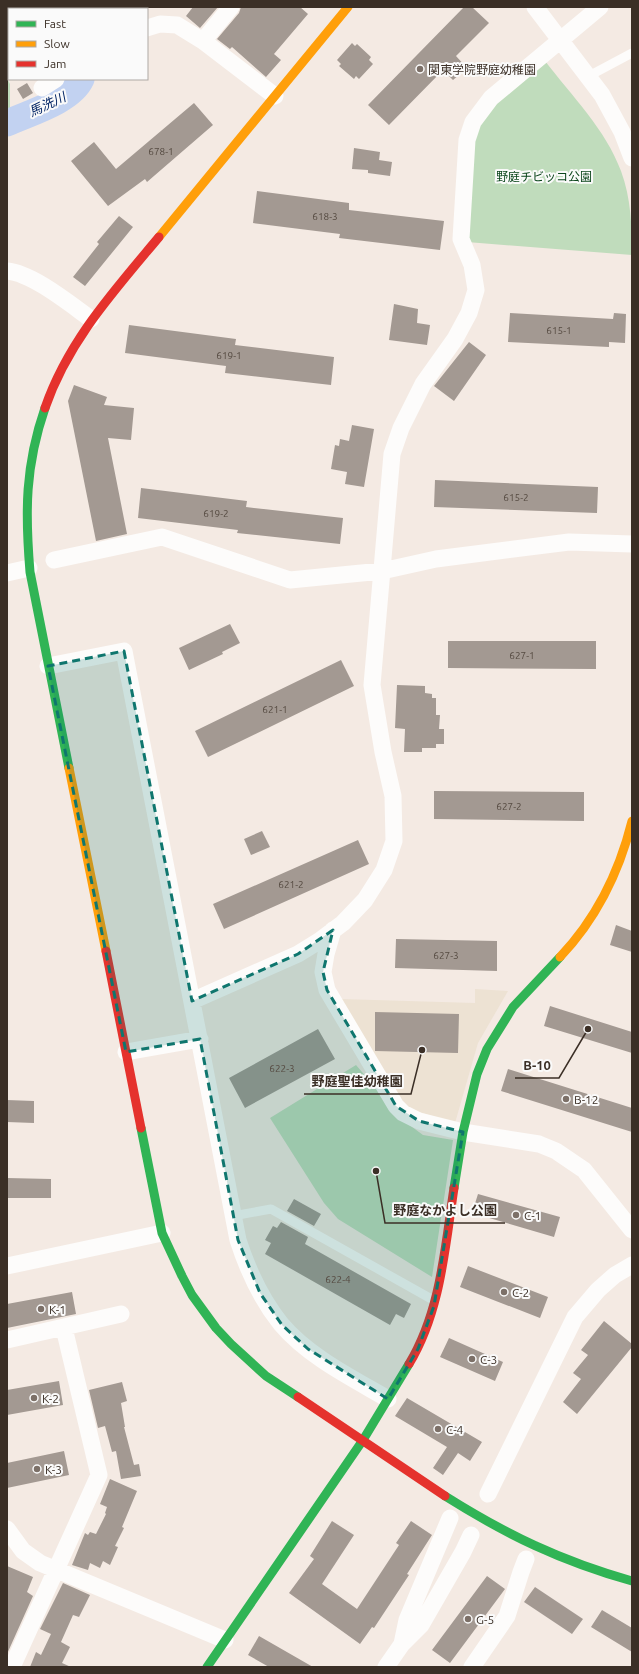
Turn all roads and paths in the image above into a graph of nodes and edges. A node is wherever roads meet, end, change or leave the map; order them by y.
1 (231, 7) edge
2 (348, 7) edge
3 (535, 7) edge
4 (600, 7) edge
5 (148, 28) edge
6 (203, 41) junction
7 (632, 53) edge
8 (587, 77) junction
9 (275, 96) junction
10 (632, 158) edge
11 (7, 271) edge
12 (91, 319) junction
13 (629, 544) edge
14 (54, 560) dead end
15 (29, 568) junction
16 (382, 571) junction
17 (7, 573) edge
18 (48, 666) junction
19 (632, 821) edge
20 (333, 930) junction
21 (192, 1001) junction
22 (200, 1039) junction
23 (126, 1052) junction
24 (463, 1132) junction
25 (234, 1216) junction
26 (632, 1230) edge
27 (162, 1233) junction
28 (632, 1265) edge
29 (7, 1266) edge
30 (435, 1301) junction
31 (121, 1314) dead end
32 (64, 1328) junction
33 (7, 1340) edge
34 (388, 1399) junction
35 (363, 1440) junction
36 (488, 1494) dead end
37 (450, 1518) dead end
38 (7, 1529) edge
39 (471, 1535) dead end
40 (526, 1559) dead end
41 (56, 1569) junction
42 (632, 1581) edge
43 (226, 1640) junction
44 (402, 1644) junction
45 (12, 1667) edge
46 (207, 1667) edge
47 (386, 1667) edge
48 (472, 1667) edge

1 - 6 street
2 - 9 street
3 - 8 street
4 - 16 street
5 - 6 street
6 - 9 street
7 - 8 lane
8 - 10 street
9 - 12 street
11 - 12 street
12 - 15 street
13 - 16 street
14 - 16 street
15 - 17 street
15 - 18 street
16 - 20 street
18 - 21 street
18 - 23 street
19 - 24 street
20 - 21 street
20 - 24 street
21 - 22 street
22 - 23 street
22 - 25 street
23 - 27 street
24 - 26 street
24 - 30 street
25 - 30 lane
25 - 34 street
27 - 29 street
27 - 35 street
28 - 36 street
30 - 34 street
31 - 32 street
32 - 33 street
32 - 41 street
34 - 35 street
35 - 42 street
35 - 43 street
37 - 44 street
38 - 41 street
39 - 44 street
40 - 48 street
41 - 43 street
41 - 45 street
43 - 46 street
44 - 47 street

